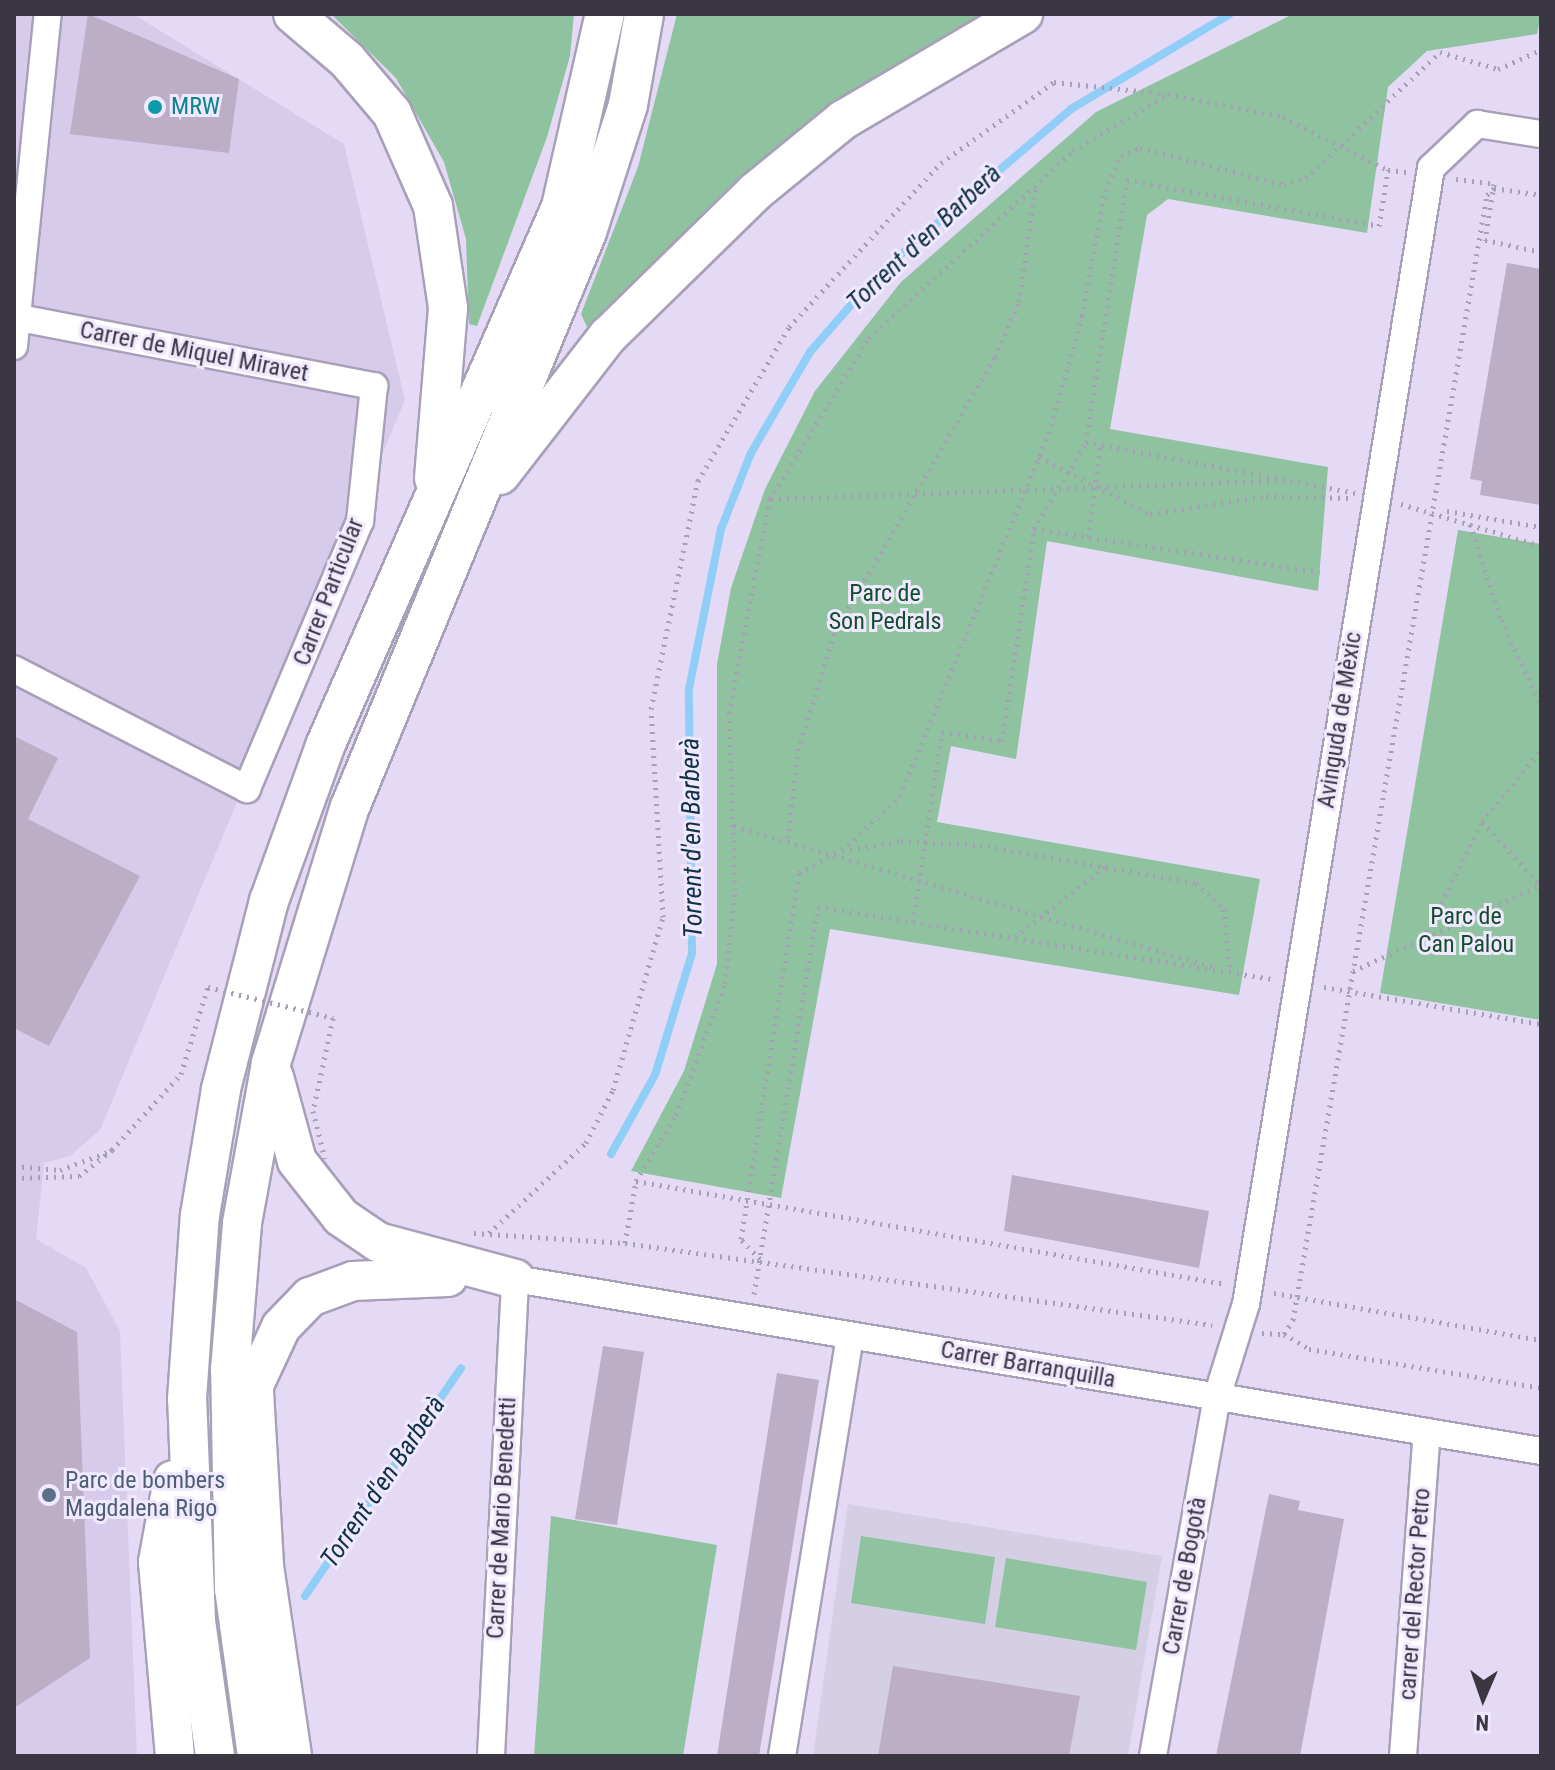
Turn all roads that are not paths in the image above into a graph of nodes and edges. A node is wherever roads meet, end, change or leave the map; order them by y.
1 (48, 14) edge
2 (293, 14) edge
3 (1023, 14) edge
4 (604, 26) edge
5 (642, 30) edge
6 (1541, 134) edge
7 (15, 318) edge
8 (14, 346) edge
9 (374, 386) joint
10 (468, 515) junction
11 (428, 520) junction
12 (14, 669) edge
13 (271, 1063) junction
14 (242, 1223) junction
15 (515, 1279) junction
16 (850, 1335) junction
17 (254, 1385) junction
18 (1217, 1397) junction
19 (187, 1399) junction
20 (1427, 1432) junction
21 (1541, 1451) edge
22 (175, 1756) edge
23 (215, 1756) edge
24 (257, 1756) edge
25 (292, 1756) edge
26 (491, 1756) edge
27 (782, 1756) edge
28 (1153, 1756) edge
29 (1403, 1756) edge

1 - 7 street
2 - 11 highway
3 - 10 highway
4 - 11 highway
5 - 10 highway
6 - 18 street, Avinguda de Mèxic
7 - 8 street
7 - 9 street, Carrer de Miquel Miravet
9 - 12 street, Carrer Particular
10 - 13 highway
11 - 19 highway
13 - 14 highway
13 - 15 highway
14 - 17 highway
14 - 24 highway
15 - 16 street, Carrer Barranquilla
15 - 17 highway
15 - 26 street, Carrer de Mario Benedetti
16 - 18 street, Carrer Barranquilla
16 - 27 street
17 - 25 highway
18 - 20 street, Carrer Barranquilla
18 - 28 street, Carrer de Bogotà
19 - 22 highway
19 - 23 highway
20 - 21 street, Carrer Barranquilla
20 - 29 street, carrer del Rector Petro

